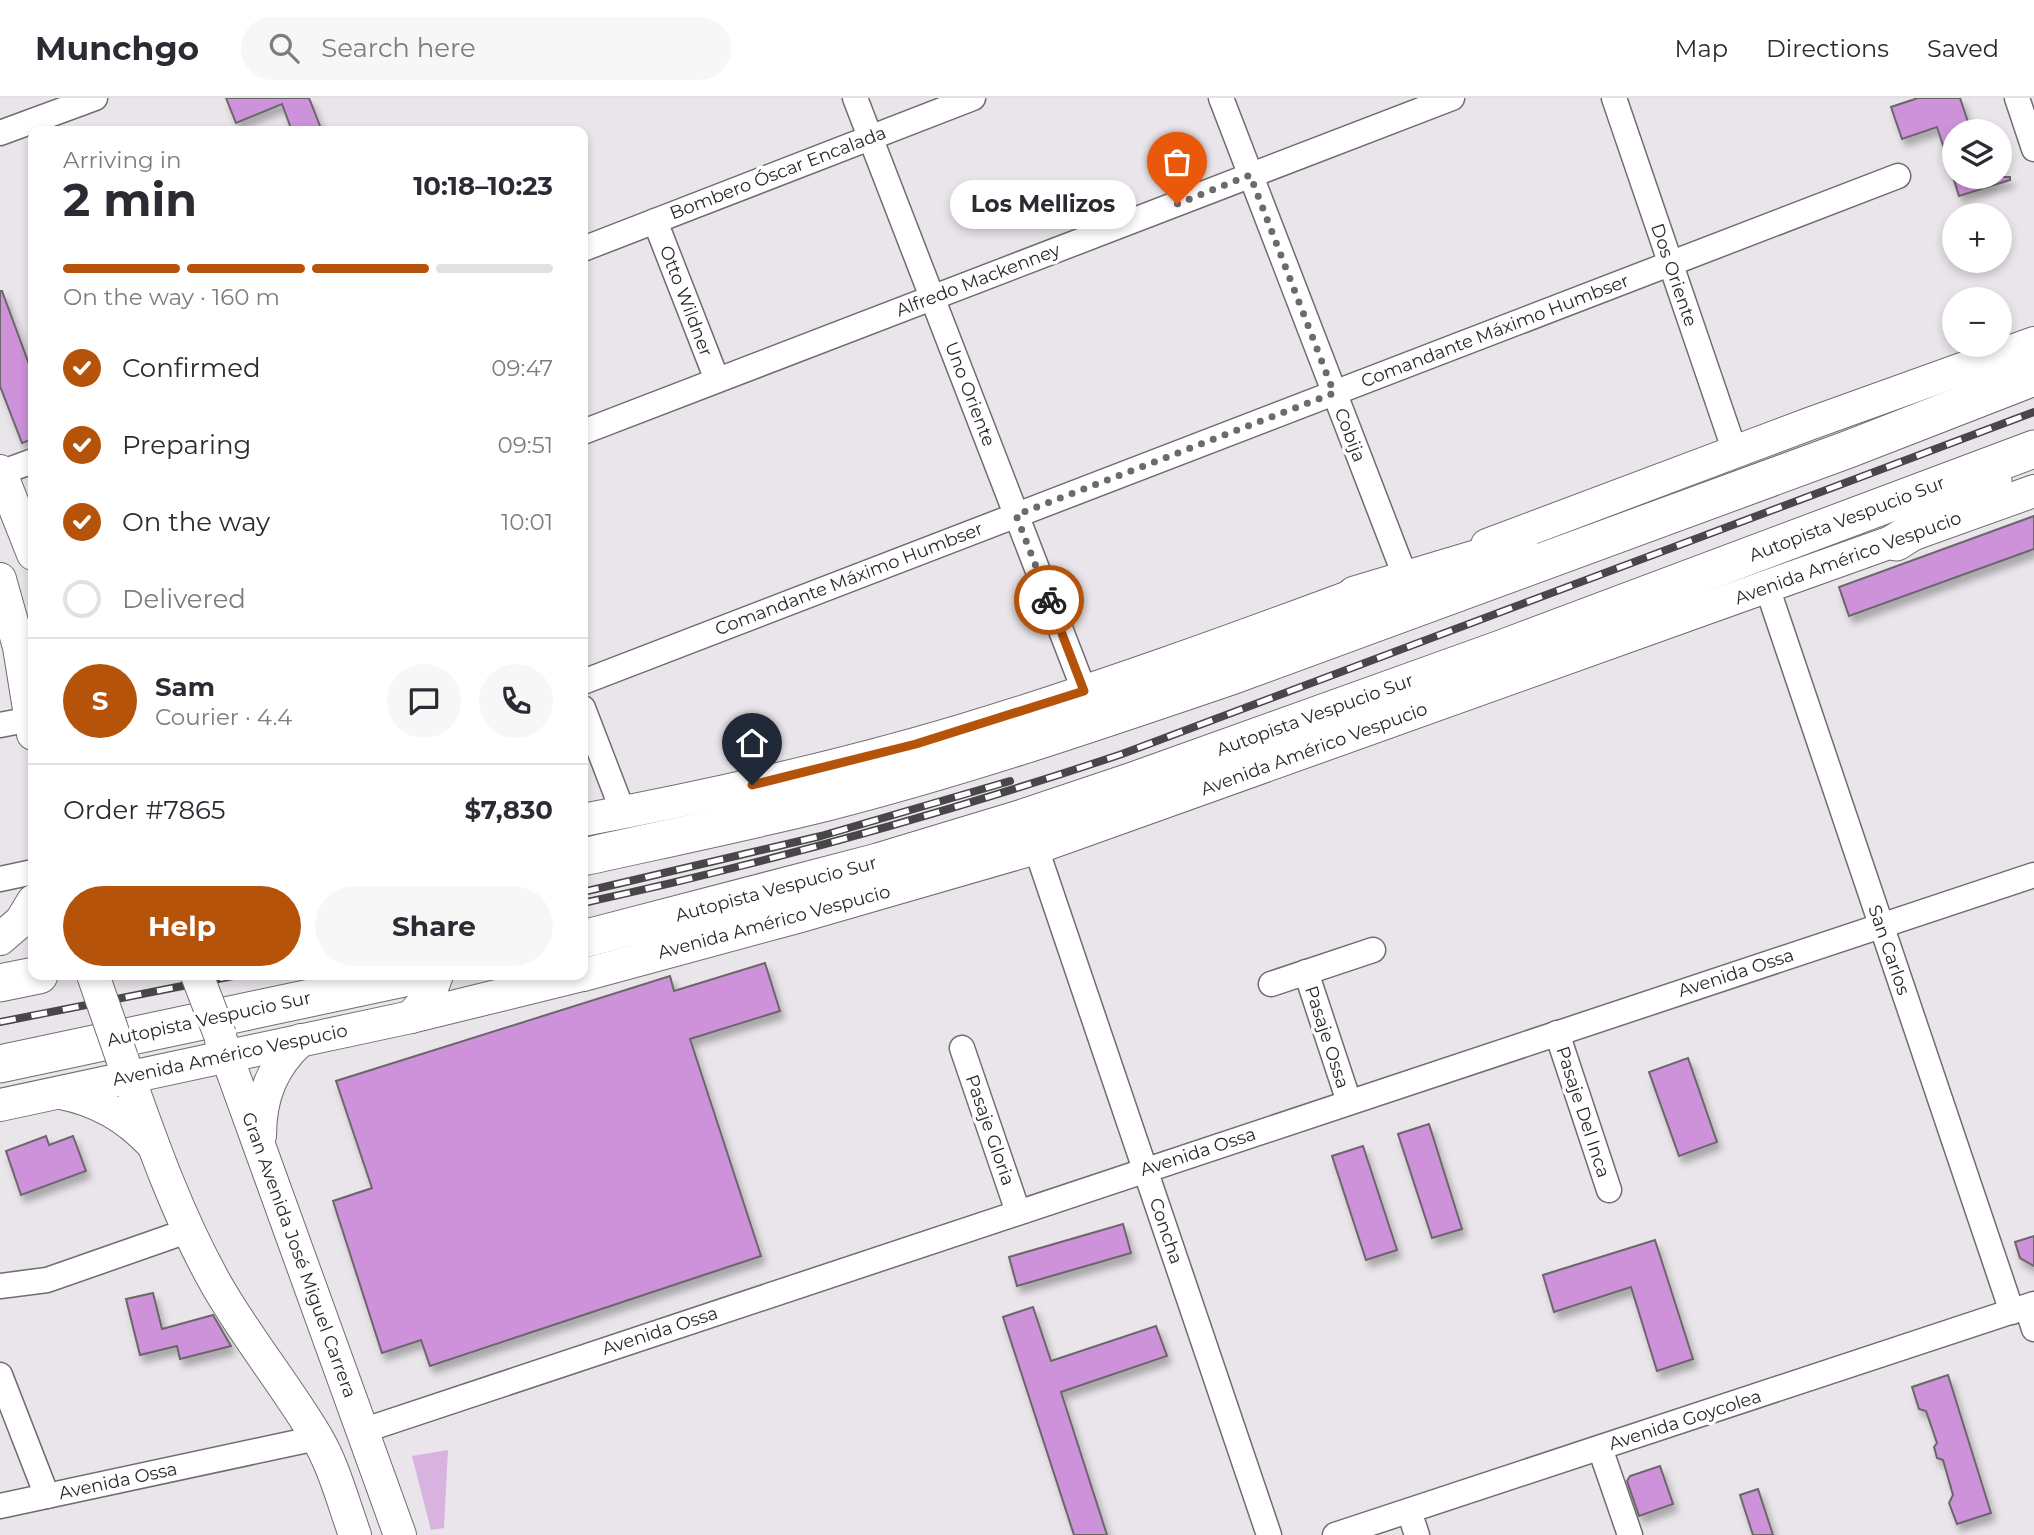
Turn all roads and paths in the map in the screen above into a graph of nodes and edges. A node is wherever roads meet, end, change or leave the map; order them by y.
1 (95, 98) edge
2 (855, 98) edge
3 (973, 98) edge
4 (1221, 98) edge
5 (1452, 98) edge
6 (1614, 98) edge
7 (2017, 98) edge
8 (0, 133) edge
9 (870, 138) junction
10 (2034, 149) edge
11 (1250, 175) junction
12 (1898, 176) dead end
13 (655, 221) junction
14 (588, 247) edge
15 (1670, 263) junction
16 (932, 298) junction
17 (2034, 343) edge
18 (2034, 377) edge
19 (716, 380) junction
20 (1334, 393) junction
21 (588, 430) edge
22 (1849, 449) junction
23 (2034, 449) edge
24 (1735, 452) junction
25 (2034, 455) edge
26 (28, 463) edge
27 (0, 472) edge
28 (2034, 491) edge
29 (1016, 515) junction
30 (28, 542) edge
31 (1896, 542) junction
32 (1405, 576) junction
33 (0, 579) edge
34 (1767, 587) junction
35 (1355, 595) junction
36 (588, 679) edge
37 (1084, 691) junction
38 (28, 702) edge
39 (588, 721) edge
40 (0, 725) edge
41 (28, 727) edge
42 (623, 812) junction
43 (588, 819) edge
44 (1036, 848) junction
45 (588, 856) edge
46 (28, 873) edge
47 (2034, 875) edge
48 (0, 879) edge
49 (28, 909) edge
50 (1881, 925) junction
51 (28, 937) edge
52 (588, 938) edge
53 (0, 940) edge
54 (1373, 950) dead end
55 (1306, 972) junction
56 (588, 973) edge
57 (28, 977) edge
58 (95, 980) edge
59 (199, 980) edge
60 (430, 980) edge
61 (562, 980) edge
62 (0, 983) edge
63 (1271, 984) dead end
64 (411, 1017) junction
65 (1557, 1033) junction
66 (301, 1040) junction
67 (223, 1046) junction
68 (962, 1048) dead end
69 (0, 1064) edge
70 (125, 1067) junction
71 (58, 1093) junction
72 (1349, 1102) junction
73 (0, 1104) edge
74 (260, 1145) junction
75 (154, 1147) junction
76 (1145, 1170) junction
77 (1609, 1190) dead end
78 (1018, 1212) junction
79 (190, 1230) junction
80 (0, 1286) edge
81 (2027, 1313) edge
82 (0, 1375) edge
83 (362, 1431) junction
84 (317, 1438) junction
85 (1600, 1448) junction
86 (47, 1496) junction
87 (0, 1506) edge
88 (1409, 1511) junction
89 (355, 1535) edge
90 (400, 1535) edge
91 (1269, 1535) edge
92 (1335, 1535) edge
93 (1417, 1535) edge
94 (1630, 1535) edge

1 - 8 street
2 - 9 street, Uno Oriente
3 - 9 street, Bombero Óscar Encalada
4 - 11 street, Cobija
5 - 11 street, Alfredo Mackenney
6 - 15 street, Dos Oriente
7 - 10 street
9 - 13 street, Bombero Óscar Encalada
9 - 16 street, Uno Oriente
11 - 16 street, Alfredo Mackenney
11 - 20 street, Cobija
12 - 15 street, Comandante Máximo Humbser
13 - 14 street, Bombero Óscar Encalada
13 - 19 street, Otto Wildner
15 - 20 street, Comandante Máximo Humbser
15 - 24 street, Dos Oriente
16 - 19 street, Alfredo Mackenney
16 - 29 street, Uno Oriente
17 - 24 main road
18 - 22 highway
19 - 21 street, Alfredo Mackenney
20 - 29 street, Comandante Máximo Humbser
20 - 32 street, Cobija
22 - 35 highway
22 - 45 highway
23 - 52 highway, Autopista Vespucio Sur
24 - 32 main road
25 - 31 highway
26 - 27 street
27 - 30 main road
28 - 31 main road, Avenida Américo Vespucio
29 - 36 street, Comandante Máximo Humbser
29 - 37 street, Uno Oriente
31 - 34 main road, Avenida Américo Vespucio
32 - 35 main road
33 - 38 main road
34 - 44 main road, Avenida Américo Vespucio
34 - 50 street, San Carlos
35 - 37 main road
37 - 42 main road
39 - 42 street
40 - 41 street
42 - 43 main road
44 - 56 main road, Avenida Américo Vespucio
44 - 76 street, Concha
46 - 48 street
47 - 50 street, Avenida Ossa
49 - 53 main road
50 - 65 street, Avenida Ossa
50 - 81 street, San Carlos
51 - 53 main road
54 - 55 street, Pasaje Ossa
55 - 63 street, Pasaje Ossa
55 - 72 street, Pasaje Ossa
57 - 62 highway
58 - 70 main road, bridge
59 - 67 main road, Gran Avenida José Miguel Carrera, bridge
60 - 64 main road
60 - 69 highway, Autopista Vespucio Sur
61 - 64 main road, Avenida Américo Vespucio
64 - 66 main road, Avenida Américo Vespucio
65 - 72 street, Avenida Ossa
65 - 77 street, Pasaje Del Inca
66 - 67 main road, Avenida Américo Vespucio
66 - 74 main road
67 - 70 main road, Avenida Américo Vespucio
67 - 74 main road, Gran Avenida José Miguel Carrera
68 - 78 street, Pasaje Gloria
70 - 71 main road, Avenida Américo Vespucio
70 - 75 main road
71 - 73 main road, Avenida Américo Vespucio
71 - 75 main road
72 - 76 street, Avenida Ossa
74 - 83 main road, Gran Avenida José Miguel Carrera
75 - 79 main road
76 - 78 street, Avenida Ossa
76 - 91 street, Concha
78 - 83 street, Avenida Ossa
79 - 80 street
79 - 84 main road
81 - 85 street, Avenida Goycolea
82 - 86 street
83 - 90 main road, Gran Avenida José Miguel Carrera
84 - 86 street, Avenida Ossa
84 - 89 main road
85 - 88 street, Avenida Goycolea
85 - 94 street
86 - 87 street, Avenida Ossa
88 - 92 street, Avenida Goycolea
88 - 93 street

